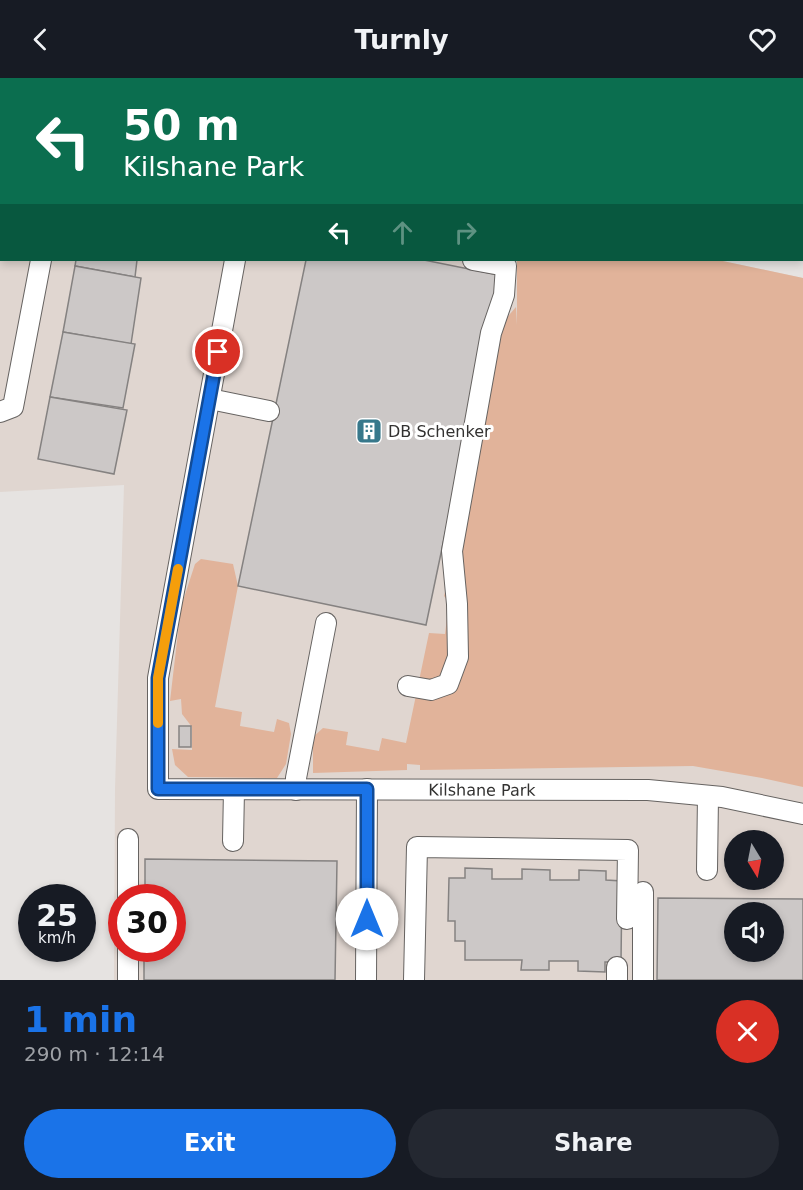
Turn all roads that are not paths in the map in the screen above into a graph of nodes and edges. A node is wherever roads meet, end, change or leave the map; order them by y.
1 (41, 261) edge
2 (236, 261) edge
3 (478, 261) edge
4 (210, 399) junction
5 (269, 411) dead end
6 (0, 412) edge
7 (326, 623) dead end
8 (408, 686) dead end
9 (367, 789) junction
10 (234, 790) junction
11 (296, 790) junction
12 (708, 795) junction
13 (803, 814) edge
14 (128, 839) dead end
15 (233, 841) dead end
16 (707, 870) dead end
17 (128, 884) edge
18 (643, 892) dead end
19 (627, 919) dead end
20 (128, 962) edge
21 (128, 980) edge
22 (366, 980) edge
23 (414, 980) edge
24 (643, 980) edge

1 - 6 street
2 - 4 street
3 - 8 street
4 - 5 street
4 - 10 street, Kilshane Park
7 - 11 street
9 - 11 street, Kilshane Park
9 - 12 street, Kilshane Park
9 - 22 street
10 - 11 street, Kilshane Park
10 - 15 street
12 - 13 street, Kilshane Park
12 - 16 street
14 - 17 street
18 - 24 street
19 - 23 street
20 - 21 street

